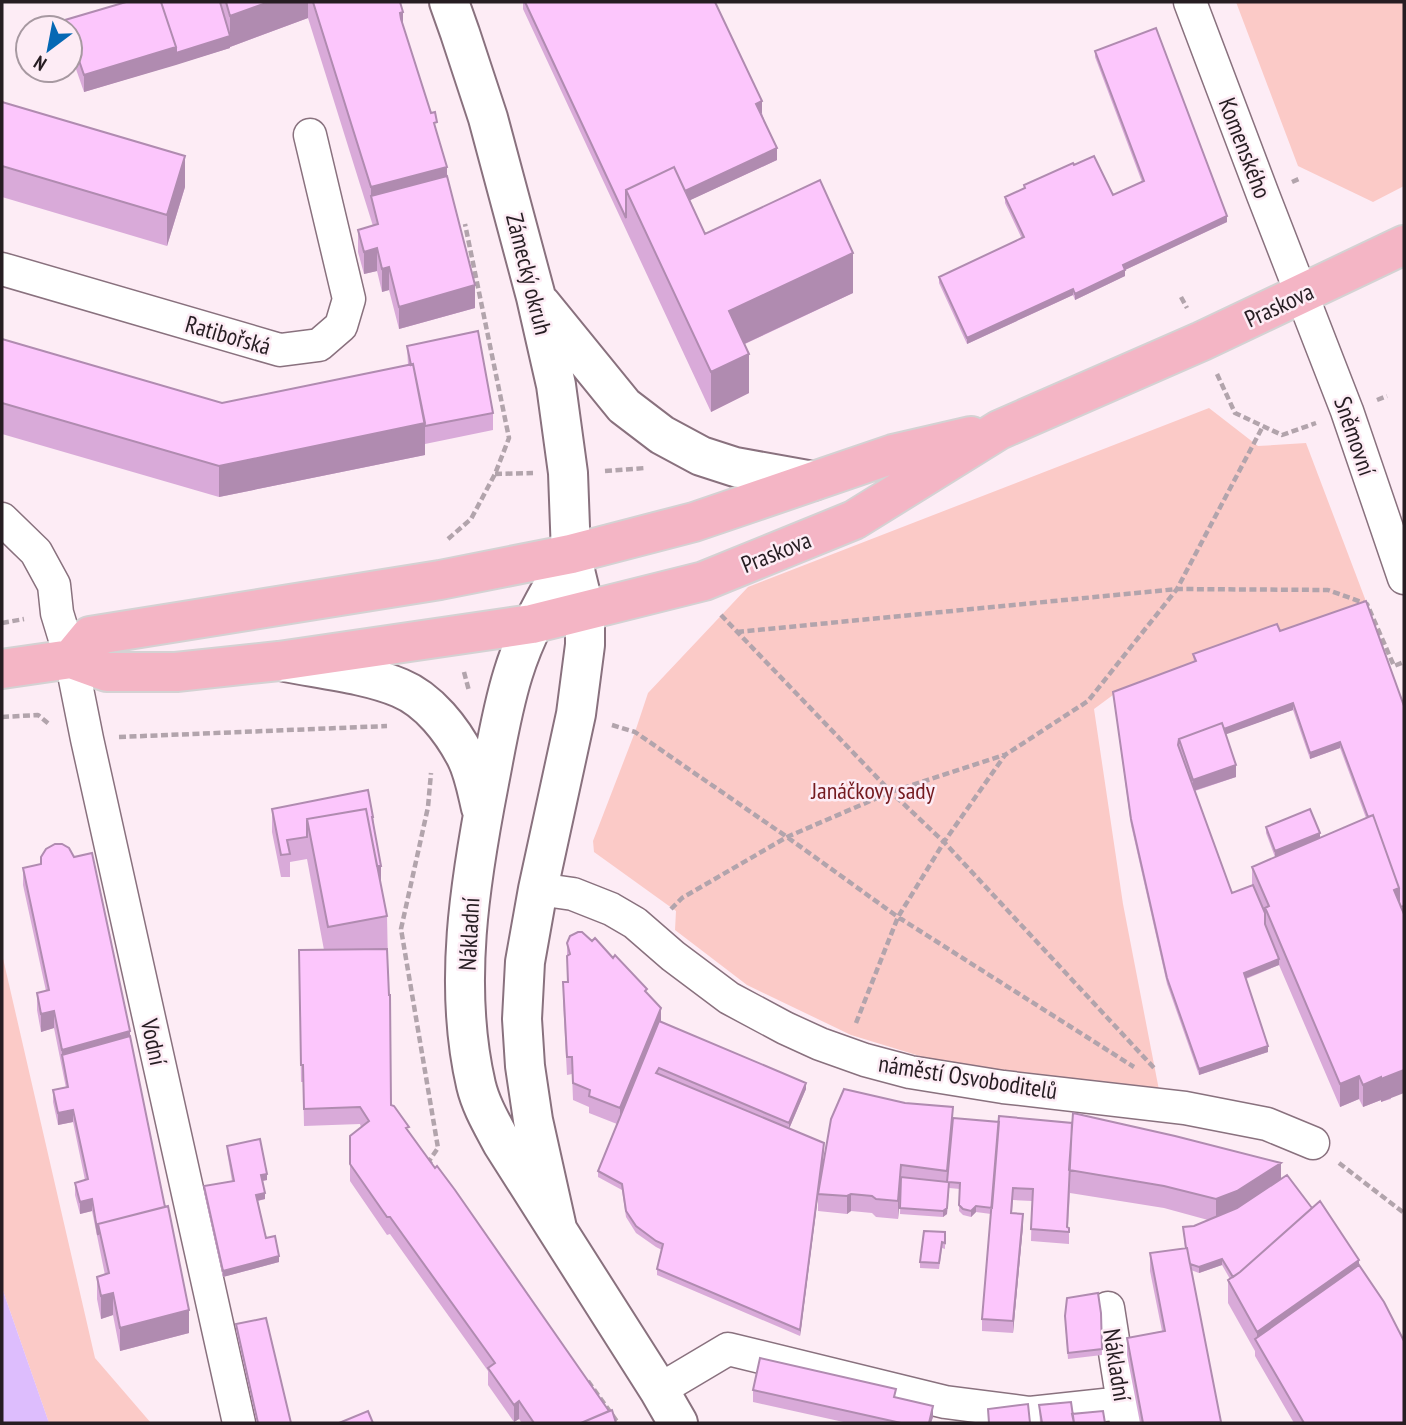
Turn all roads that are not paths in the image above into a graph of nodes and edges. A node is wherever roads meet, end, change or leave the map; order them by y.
1 (449, 2) edge
2 (1190, 2) edge
3 (310, 135) dead end
4 (1404, 245) edge
5 (2, 270) edge
6 (1302, 294) junction
7 (536, 297) junction
8 (999, 430) junction
9 (813, 481) junction
10 (2, 519) edge
11 (571, 554) junction
12 (1404, 578) edge
13 (585, 612) junction
14 (532, 624) junction
15 (71, 659) junction
16 (279, 661) junction
17 (2, 669) edge
18 (482, 817) junction
19 (538, 888) junction
20 (1313, 1143) road end
21 (557, 1228) junction
22 (1108, 1308) dead end
23 (659, 1390) junction
24 (1125, 1413) edge
25 (239, 1423) edge
26 (678, 1423) edge

1 - 7 street, Zámecký okruh
2 - 6 street, Komenského
3 - 5 street, Ratibořská
4 - 6 main road, Praskova
6 - 8 main road, Praskova
6 - 12 street, Sněmovní
7 - 9 street
7 - 11 street, Zámecký okruh
8 - 9 main road, Praskova
8 - 13 main road, Praskova
9 - 11 main road, Praskova
10 - 15 street
11 - 13 street, Zámecký okruh
11 - 14 street, Nákladní
11 - 15 main road
13 - 14 main road, Praskova
13 - 19 street, Nákladní
14 - 16 main road
14 - 18 street, Nákladní
15 - 16 main road
15 - 17 main road
15 - 25 street, Vodní
16 - 18 street
18 - 21 street, Nákladní
19 - 20 street, náměstí Osvoboditelů
19 - 21 street, Nákladní
21 - 23 street, Nákladní
22 - 24 street, Nákladní
23 - 24 street
23 - 26 street, Nákladní

